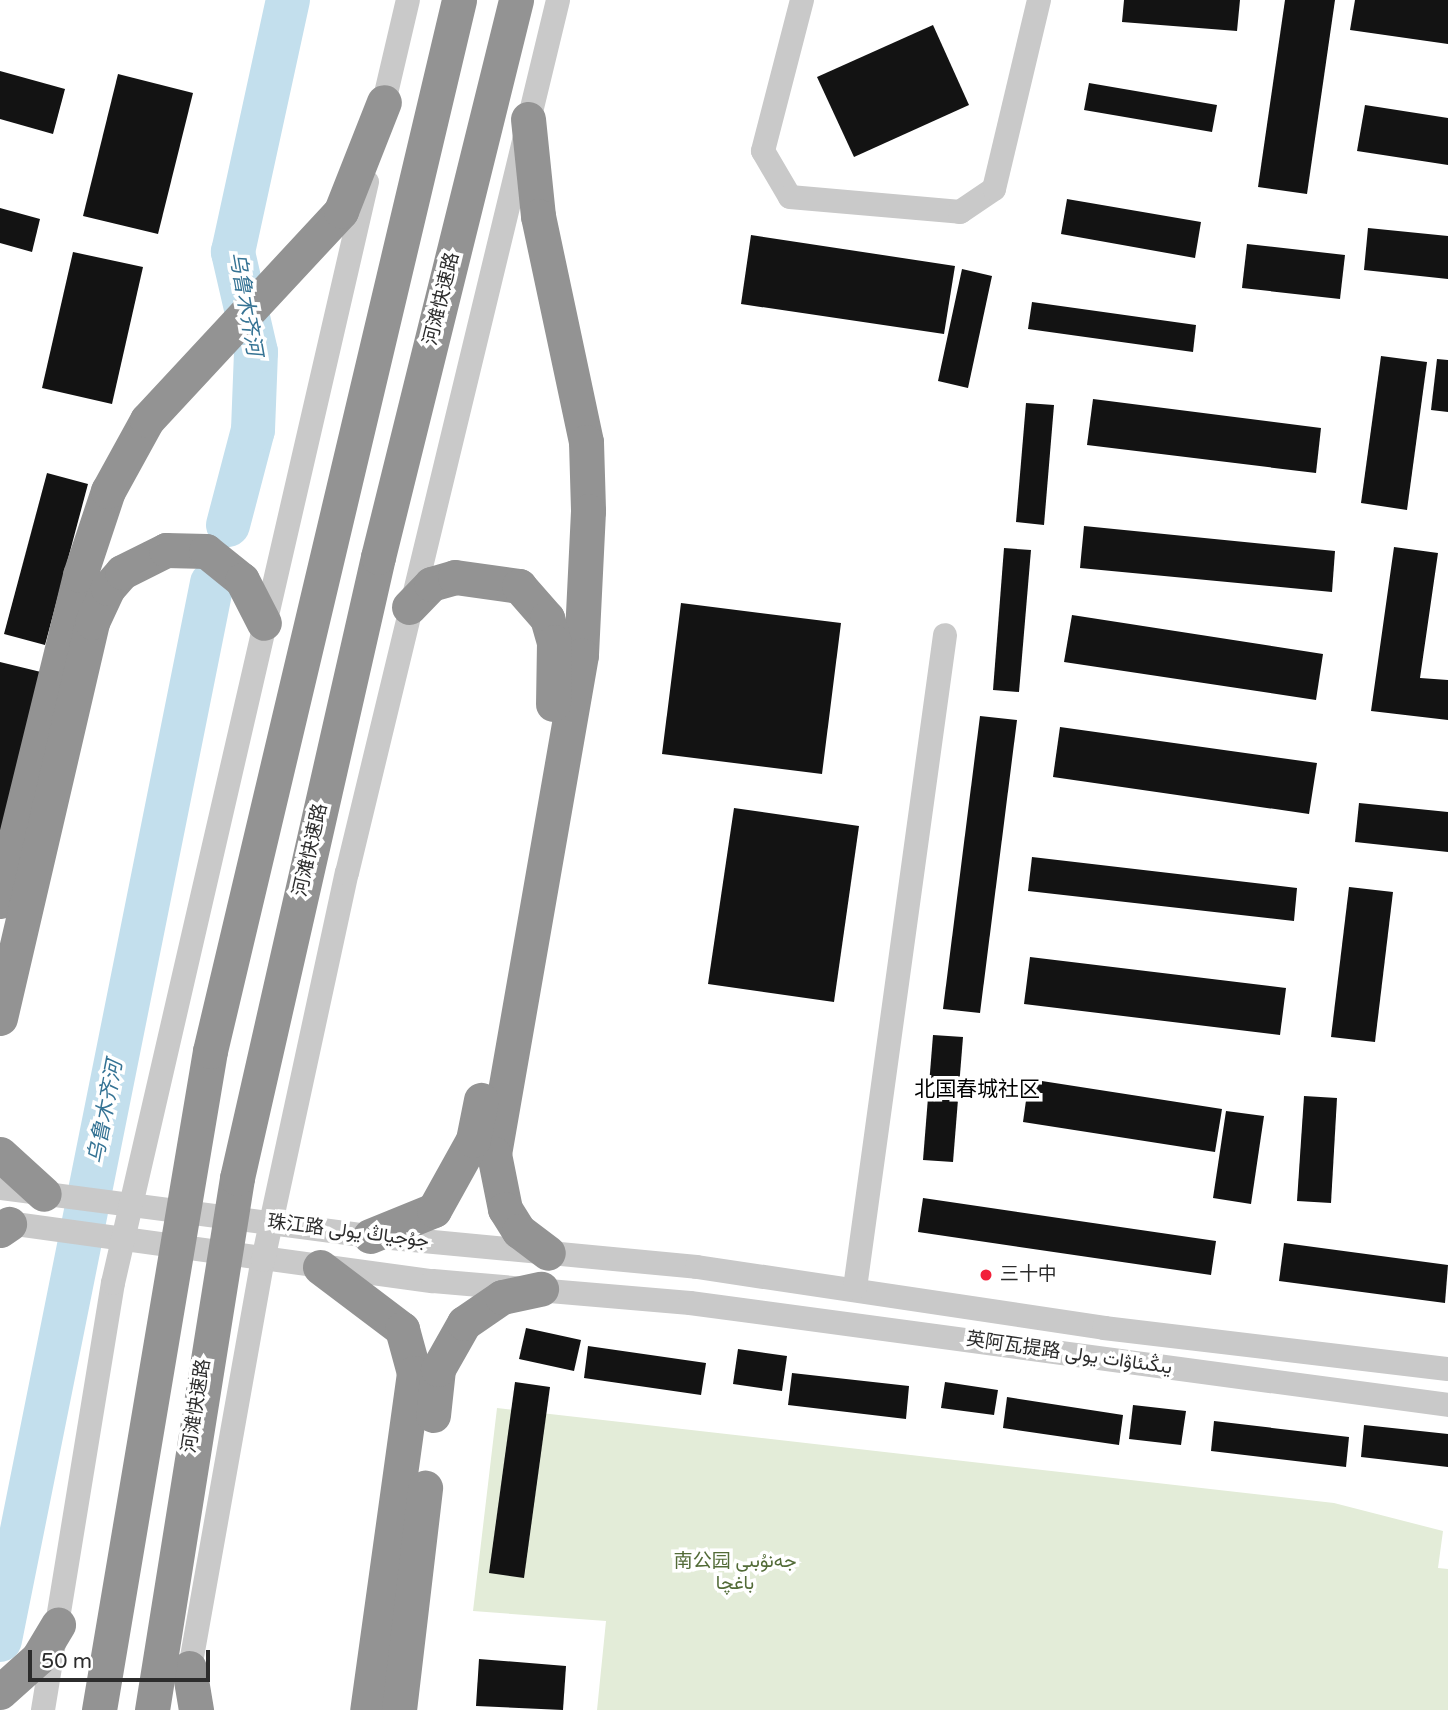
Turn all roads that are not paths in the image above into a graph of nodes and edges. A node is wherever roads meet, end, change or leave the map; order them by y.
1 (408, 0) edge
2 (459, 0) edge
3 (516, 0) edge
4 (558, 0) edge
5 (802, 0) edge
6 (1039, 0) edge
7 (384, 102) junction
8 (528, 119) junction
9 (409, 607) junction
10 (264, 622) junction
11 (945, 635) dead end
12 (561, 721) junction
13 (0, 901) edge
14 (0, 1018) edge
15 (0, 1154) edge
16 (0, 1188) edge
17 (44, 1194) junction
18 (3, 1225) edge
19 (370, 1236) junction
20 (548, 1253) junction
21 (320, 1267) junction
22 (697, 1267) joint
23 (855, 1288) junction
24 (541, 1289) junction
25 (690, 1303) joint
26 (1448, 1369) edge
27 (1448, 1405) edge
28 (58, 1625) junction
29 (390, 1664) junction
30 (189, 1668) junction
31 (6, 1689) edge
32 (43, 1710) edge
33 (99, 1710) edge
34 (152, 1710) edge
35 (185, 1710) edge
36 (196, 1710) edge
37 (367, 1710) edge
38 (399, 1710) edge

1 - 7 street
2 - 33 highway
3 - 34 highway, 河滩快速路
4 - 8 street
5 - 6 street
7 - 10 street
7 - 13 highway
8 - 9 street
8 - 12 highway
9 - 12 highway
9 - 30 street
10 - 14 highway
10 - 28 street
11 - 23 street
12 - 19 highway
12 - 20 highway
15 - 17 highway
16 - 17 street, 珠江路 جۇجياڭ يولى
17 - 19 street, 珠江路 جۇجياڭ يولى
18 - 21 street, 珠江路 جۇجياڭ يولى
19 - 20 street, 珠江路 جۇجياڭ يولى
20 - 22 street, 珠江路 جۇجياڭ يولى
21 - 24 street, 珠江路 جۇجياڭ يولى
21 - 29 highway
22 - 23 street, 英阿瓦提路 يىڭىئاۋات يولى
23 - 26 street, 英阿瓦提路 يىڭىئاۋات يولى
24 - 25 street, 珠江路 جۇجياڭ يولى
24 - 29 highway
25 - 27 street, 英阿瓦提路 يىڭىئاۋات يولى
28 - 31 highway
28 - 32 street
29 - 37 highway
29 - 38 highway
30 - 35 street
30 - 36 highway

